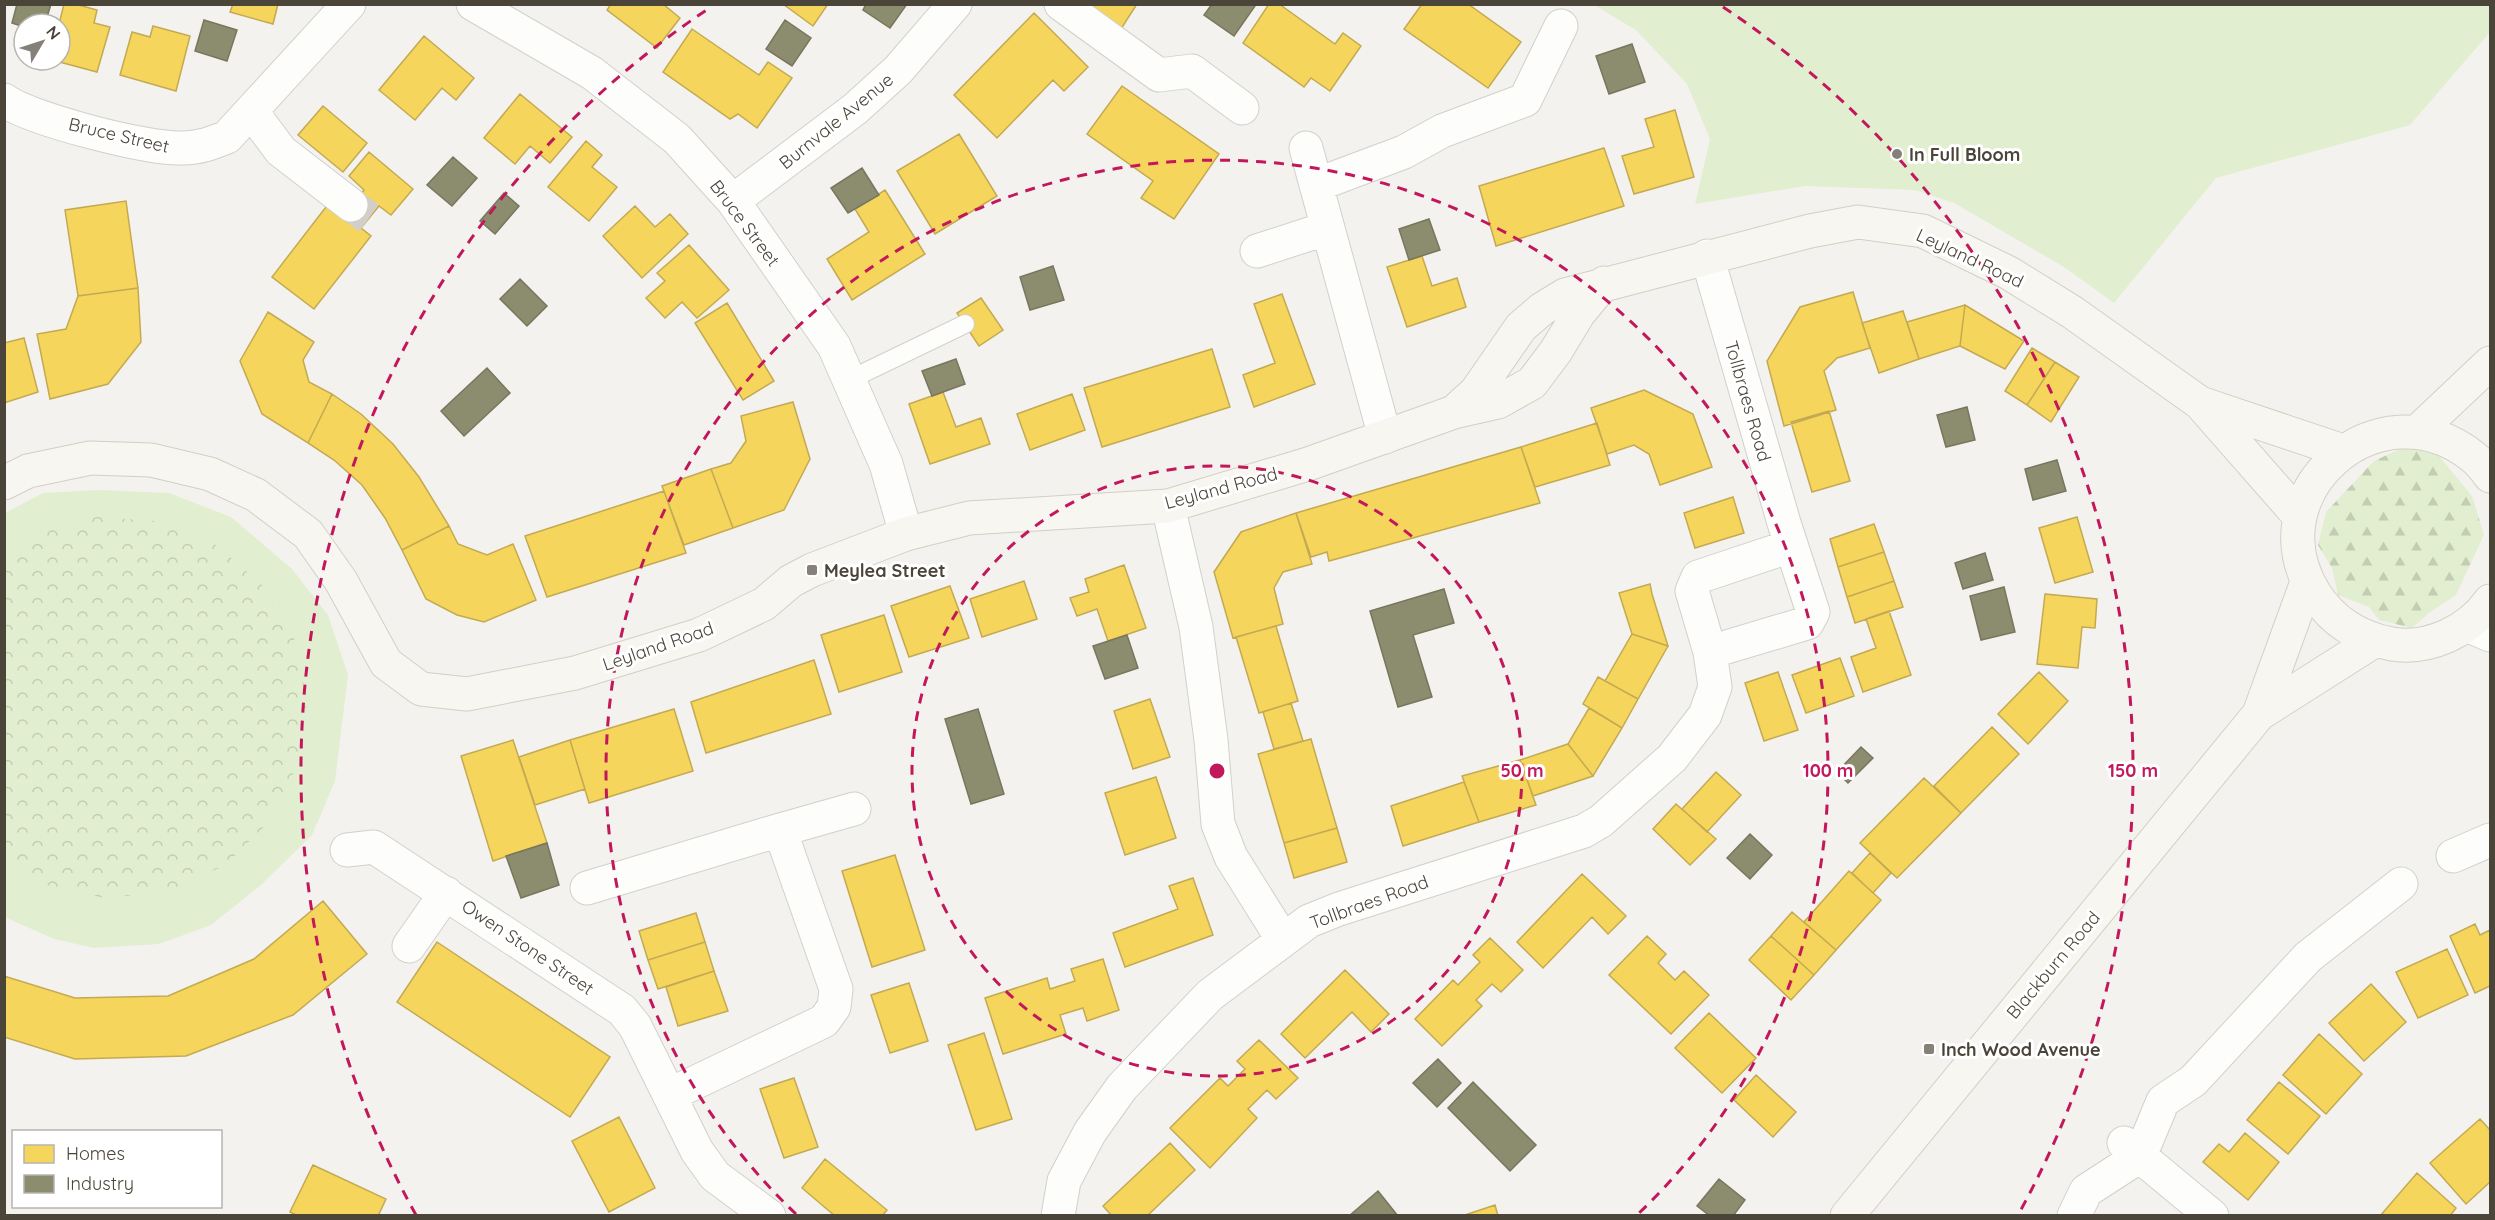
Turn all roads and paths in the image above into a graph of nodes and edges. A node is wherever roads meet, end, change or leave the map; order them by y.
1 (349, 4) edge
2 (473, 4) edge
3 (955, 4) edge
4 (1061, 4) edge
5 (1561, 26) dead end
6 (1242, 108) dead end
7 (7, 110) edge
8 (251, 111) junction
9 (1306, 148) dead end
10 (1316, 185) junction
11 (733, 201) junction
12 (351, 205) tunnel mouth
13 (1328, 228) junction
14 (1257, 251) dead end
15 (1707, 256) junction
16 (965, 324) dead end
17 (2490, 363) edge
18 (849, 380) junction
19 (2200, 403) junction
20 (2417, 432) junction
21 (1385, 437) junction
22 (2343, 451) junction
23 (2490, 476) edge
24 (4, 483) edge
25 (1168, 506) junction
26 (2300, 517) junction
27 (906, 534) junction
28 (1791, 546) junction
29 (2307, 582) junction
30 (2490, 601) edge
31 (2479, 630) edge
32 (2374, 641) junction
33 (1710, 652) junction
34 (2259, 714) junction
35 (854, 809) dead end
36 (780, 830) junction
37 (2490, 840) edge
38 (347, 850) dead end
39 (2453, 856) dead end
40 (2402, 884) dead end
41 (587, 888) dead end
42 (446, 893) junction
43 (1283, 940) junction
44 (409, 946) dead end
45 (669, 1095) junction
46 (2132, 1149) junction
47 (770, 1215) edge
48 (1058, 1215) edge
49 (1847, 1215) edge
50 (2074, 1215) edge
51 (2212, 1215) edge

1 - 8 street, Bruce Street
2 - 11 street, Bruce Street
3 - 11 street, Burnvale Avenue
4 - 6 street
5 - 10 street
7 - 8 street, Bruce Street
8 - 12 street
9 - 10 street
10 - 13 street
11 - 18 street, Bruce Street
13 - 14 street
13 - 21 street
15 - 19 street, Leyland Road
15 - 21 street, Leyland Road
15 - 28 street, Tollbraes Road
16 - 18 lane
17 - 20 street
18 - 27 street, Bruce Street
19 - 22 street, Leyland Road
19 - 26 street, Leyland Road
20 - 22 street
20 - 23 street
21 - 25 street, Leyland Road
22 - 26 street
24 - 27 street, Leyland Road
25 - 27 street, Leyland Road
25 - 43 street
26 - 29 street
28 - 33 street, Tollbraes Road
28 - 33 street, Tollbraes Road
29 - 32 street
29 - 34 street, Blackburn Road
30 - 31 street
31 - 32 street
32 - 34 street, Blackburn Road
33 - 43 street, Tollbraes Road
34 - 49 street, Blackburn Road
35 - 36 street
36 - 41 street
36 - 45 street
37 - 39 street
38 - 42 street, Owen Stone Street
40 - 46 street
42 - 44 street
42 - 45 street, Owen Stone Street
43 - 48 street, Tollbraes Road
45 - 47 street, Owen Stone Street
46 - 50 street
46 - 51 street

